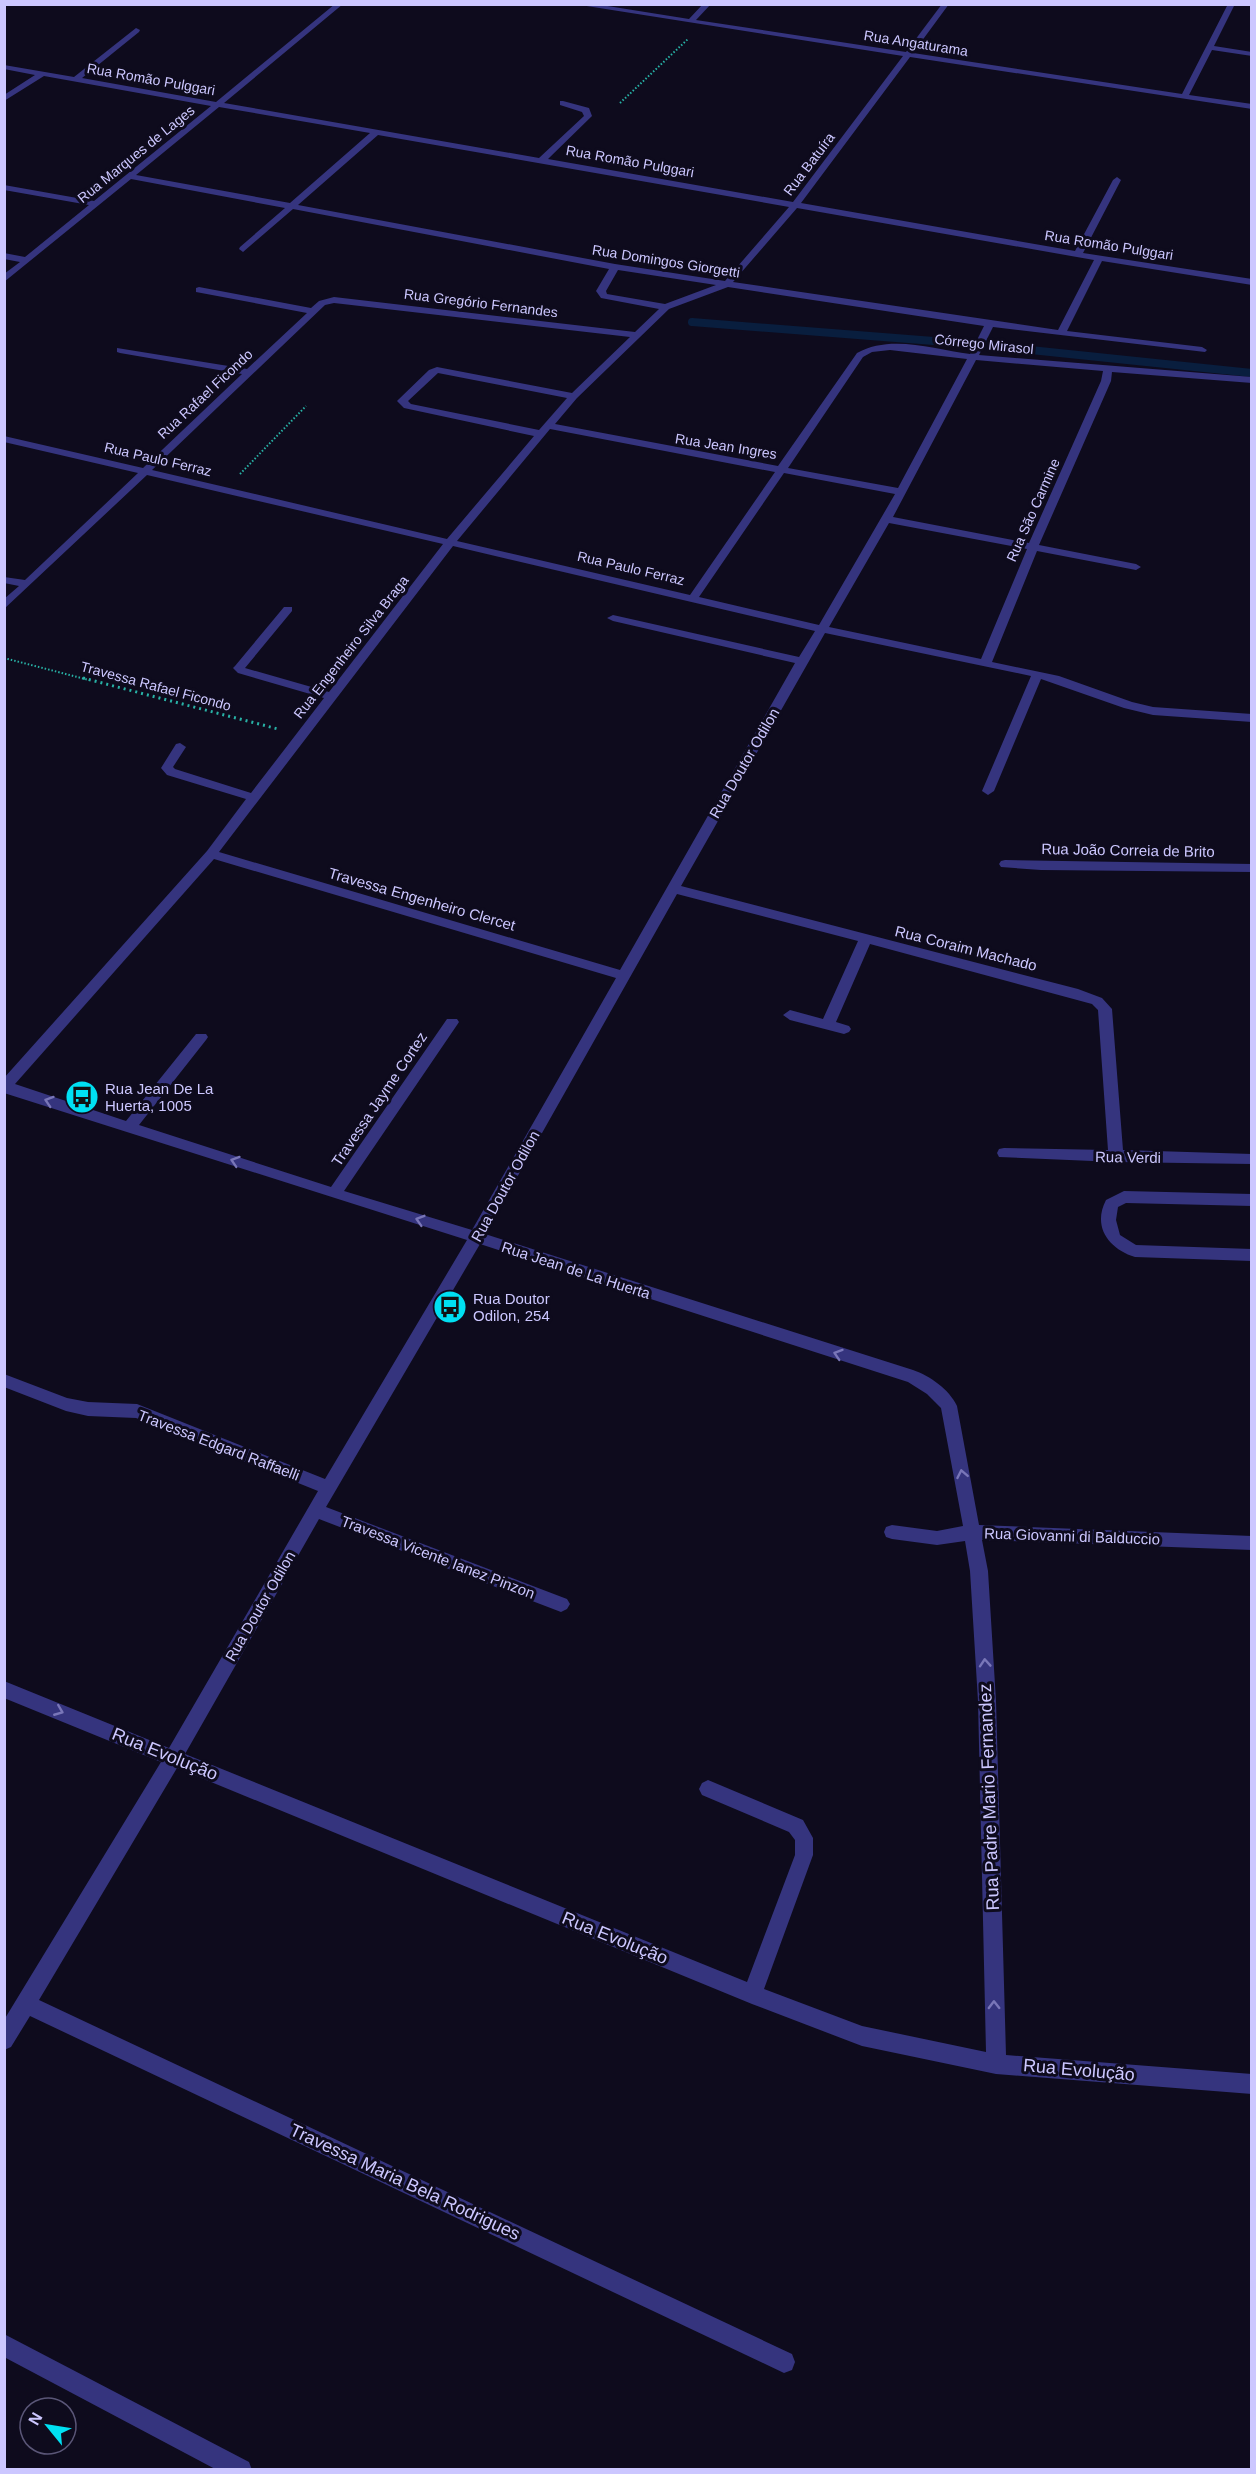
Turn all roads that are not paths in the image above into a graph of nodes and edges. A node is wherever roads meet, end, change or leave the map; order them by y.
1 (340, 4) edge
2 (577, 4) edge
3 (708, 4) edge
4 (946, 4) edge
5 (1232, 4) edge
6 (690, 22) junction
7 (136, 30) dead end
8 (1209, 48) junction
9 (1251, 54) edge
10 (908, 55) junction
11 (4, 67) edge
12 (42, 74) junction
13 (76, 79) junction
14 (1184, 97) junction
15 (4, 99) edge
16 (563, 103) dead end
17 (218, 105) junction
18 (1251, 107) edge
19 (376, 132) junction
20 (542, 160) junction
21 (129, 176) junction
22 (1118, 180) dead end
23 (4, 187) edge
24 (95, 204) junction
25 (796, 204) junction
26 (293, 207) junction
27 (243, 249) dead end
28 (1078, 254) junction
29 (4, 256) edge
30 (1099, 258) junction
31 (26, 260) junction
32 (615, 267) junction
33 (4, 279) edge
34 (1251, 282) edge
35 (728, 284) junction
36 (199, 290) dead end
37 (322, 303) joint
38 (666, 307) junction
39 (313, 311) junction
40 (990, 324) junction
41 (1061, 333) junction
42 (637, 335) junction
43 (120, 350) dead end
44 (1202, 350) dead end
45 (974, 354) junction
46 (1108, 368) junction
47 (249, 372) junction
48 (1251, 380) edge
49 (574, 396) junction
50 (545, 430) junction
51 (4, 439) edge
52 (782, 469) junction
53 (143, 471) junction
54 (900, 492) junction
55 (887, 519) junction
56 (451, 541) junction
57 (1033, 547) junction
58 (1136, 567) dead end
59 (4, 580) edge
60 (27, 584) junction
61 (693, 598) junction
62 (4, 606) edge
63 (288, 609) dead end
64 (613, 618) dead end
65 (823, 629) junction
66 (802, 662) junction
67 (985, 664) junction
68 (1037, 675) junction
69 (332, 697) junction
70 (1251, 718) edge
71 (180, 747) dead end
72 (988, 791) dead end
73 (255, 798) junction
74 (211, 854) junction
75 (1005, 864) dead end
76 (1251, 868) edge
77 (672, 888) junction
78 (866, 939) junction
79 (623, 976) junction
80 (790, 1015) dead end
81 (452, 1022) dead end
82 (828, 1024) junction
83 (844, 1029) dead end
84 (201, 1037) dead end
85 (5, 1087) edge
86 (130, 1126) junction
87 (1004, 1153) dead end
88 (1116, 1157) junction
89 (1251, 1159) edge
90 (334, 1194) junction
91 (1251, 1200) edge
92 (476, 1237) junction
93 (1251, 1255) edge
94 (4, 1380) edge
95 (329, 1488) junction
96 (315, 1510) junction
97 (892, 1532) dead end
98 (973, 1532) junction
99 (1251, 1543) edge
100 (561, 1604) dead end
101 (4, 1689) edge
102 (173, 1758) junction
103 (708, 1789) dead end
104 (752, 1994) junction
105 (26, 2004) junction
106 (4, 2040) edge
107 (996, 2064) junction
108 (1251, 2084) edge
109 (4, 2345) edge
110 (784, 2362) dead end
111 (241, 2469) edge

1 - 17 street, Rua Marques de Lages
2 - 6 street, Rua Angaturama
3 - 6 street
4 - 10 street, Rua Batuíra
5 - 8 street
6 - 10 street, Rua Angaturama
7 - 13 street
8 - 9 street
8 - 14 street
10 - 14 street, Rua Angaturama
10 - 25 street, Rua Batuíra
11 - 12 street, Rua Romão Pulggari
12 - 13 street, Rua Romão Pulggari
12 - 15 street
13 - 17 street, Rua Romão Pulggari
14 - 18 street, Rua Angaturama
16 - 20 street
17 - 19 street, Rua Romão Pulggari
17 - 21 street, Rua Marques de Lages
19 - 20 street, Rua Romão Pulggari
19 - 26 street
20 - 25 street, Rua Romão Pulggari
21 - 24 street, Rua Marques de Lages
21 - 26 street, Rua Domingos Giorgetti
22 - 28 street
23 - 24 street
24 - 31 street, Rua Marques de Lages
25 - 28 street, Rua Romão Pulggari
25 - 35 street, Rua Batuíra
26 - 27 street
26 - 32 street, Rua Domingos Giorgetti
28 - 30 street, Rua Romão Pulggari
29 - 31 street
30 - 34 street, Rua Romão Pulggari
30 - 41 street
31 - 33 street, Rua Marques de Lages
32 - 35 street, Rua Domingos Giorgetti
32 - 38 street
35 - 38 street, Rua Batuíra
35 - 40 street, Rua Domingos Giorgetti
36 - 39 street
37 - 39 street, Rua Rafael Ficondo
37 - 42 street, Rua Gregório Fernandes
38 - 42 street, Rua Engenheiro Silva Braga
39 - 47 street, Rua Rafael Ficondo
40 - 41 street, Rua Domingos Giorgetti
40 - 45 street, Rua Doutor Odilon
41 - 44 street, Rua Domingos Giorgetti
42 - 49 street, Rua Engenheiro Silva Braga
43 - 47 street
45 - 46 street, Córrego Mirasol
45 - 52 street, Córrego Mirasol
45 - 54 street, Rua Doutor Odilon
46 - 48 street, Córrego Mirasol
46 - 57 street, Rua São Carmine
47 - 53 street, Rua Rafael Ficondo
49 - 50 street, Rua Engenheiro Silva Braga
49 - 50 street, Rua Jean Ingres
50 - 52 street, Rua Jean Ingres
50 - 56 street, Rua Engenheiro Silva Braga
51 - 53 street, Rua Paulo Ferraz
52 - 54 street, Rua Jean Ingres
52 - 61 street
53 - 56 street, Rua Paulo Ferraz
53 - 60 street, Rua Rafael Ficondo
54 - 55 street, Rua Doutor Odilon
55 - 57 street
55 - 65 street, Rua Doutor Odilon
56 - 61 street, Rua Paulo Ferraz
56 - 69 street, Rua Engenheiro Silva Braga
57 - 58 street
57 - 67 street, Rua São Carmine
59 - 60 street
60 - 62 street, Rua Rafael Ficondo
61 - 65 street, Rua Paulo Ferraz
63 - 69 street
64 - 66 street
65 - 66 street, Rua Doutor Odilon
65 - 67 street, Rua Paulo Ferraz
66 - 77 street, Rua Doutor Odilon
67 - 68 street, Rua Paulo Ferraz
68 - 70 street, Rua Paulo Ferraz
68 - 72 street
69 - 73 street, Rua Engenheiro Silva Braga
71 - 73 street
73 - 74 street, Rua Engenheiro Silva Braga
74 - 79 street, Travessa Engenheiro Clercet
74 - 85 street, Rua Engenheiro Silva Braga
75 - 76 street, Rua João Correia de Brito
77 - 78 street, Rua Coraim Machado
77 - 79 street, Rua Doutor Odilon
78 - 82 street
78 - 88 street, Rua Coraim Machado
79 - 92 street, Rua Doutor Odilon
80 - 82 street
81 - 90 street, Travessa Jayme Cortez
82 - 83 street
84 - 86 street
86 -> 85 street, Rua Jean de La Huerta
90 -> 86 street, Rua Jean de La Huerta
87 - 88 street, Rua Verdi
88 - 89 street, Rua Verdi
92 -> 90 street, Rua Jean de La Huerta
91 - 93 street
92 - 95 street, Rua Doutor Odilon
98 -> 92 street, Rua Jean de La Huerta
94 - 95 street, Travessa Edgard Raffaelli
95 - 96 street, Rua Doutor Odilon
96 - 100 street, Travessa Vicente Ianez Pinzon
96 - 102 street, Rua Doutor Odilon
97 - 98 street, Rua Giovanni di Balduccio
98 - 99 street, Rua Giovanni di Balduccio
107 -> 98 street, Rua Padre Mario Fernandez
101 -> 102 street, Rua Evolução
102 - 104 street, Rua Evolução
102 - 105 street, Rua Doutor Odilon
103 - 104 street
104 - 107 street, Rua Evolução
105 - 106 street, Rua Doutor Odilon
105 - 110 street, Travessa Maria Bela Rodrigues
107 - 108 street, Rua Evolução
109 - 111 street

